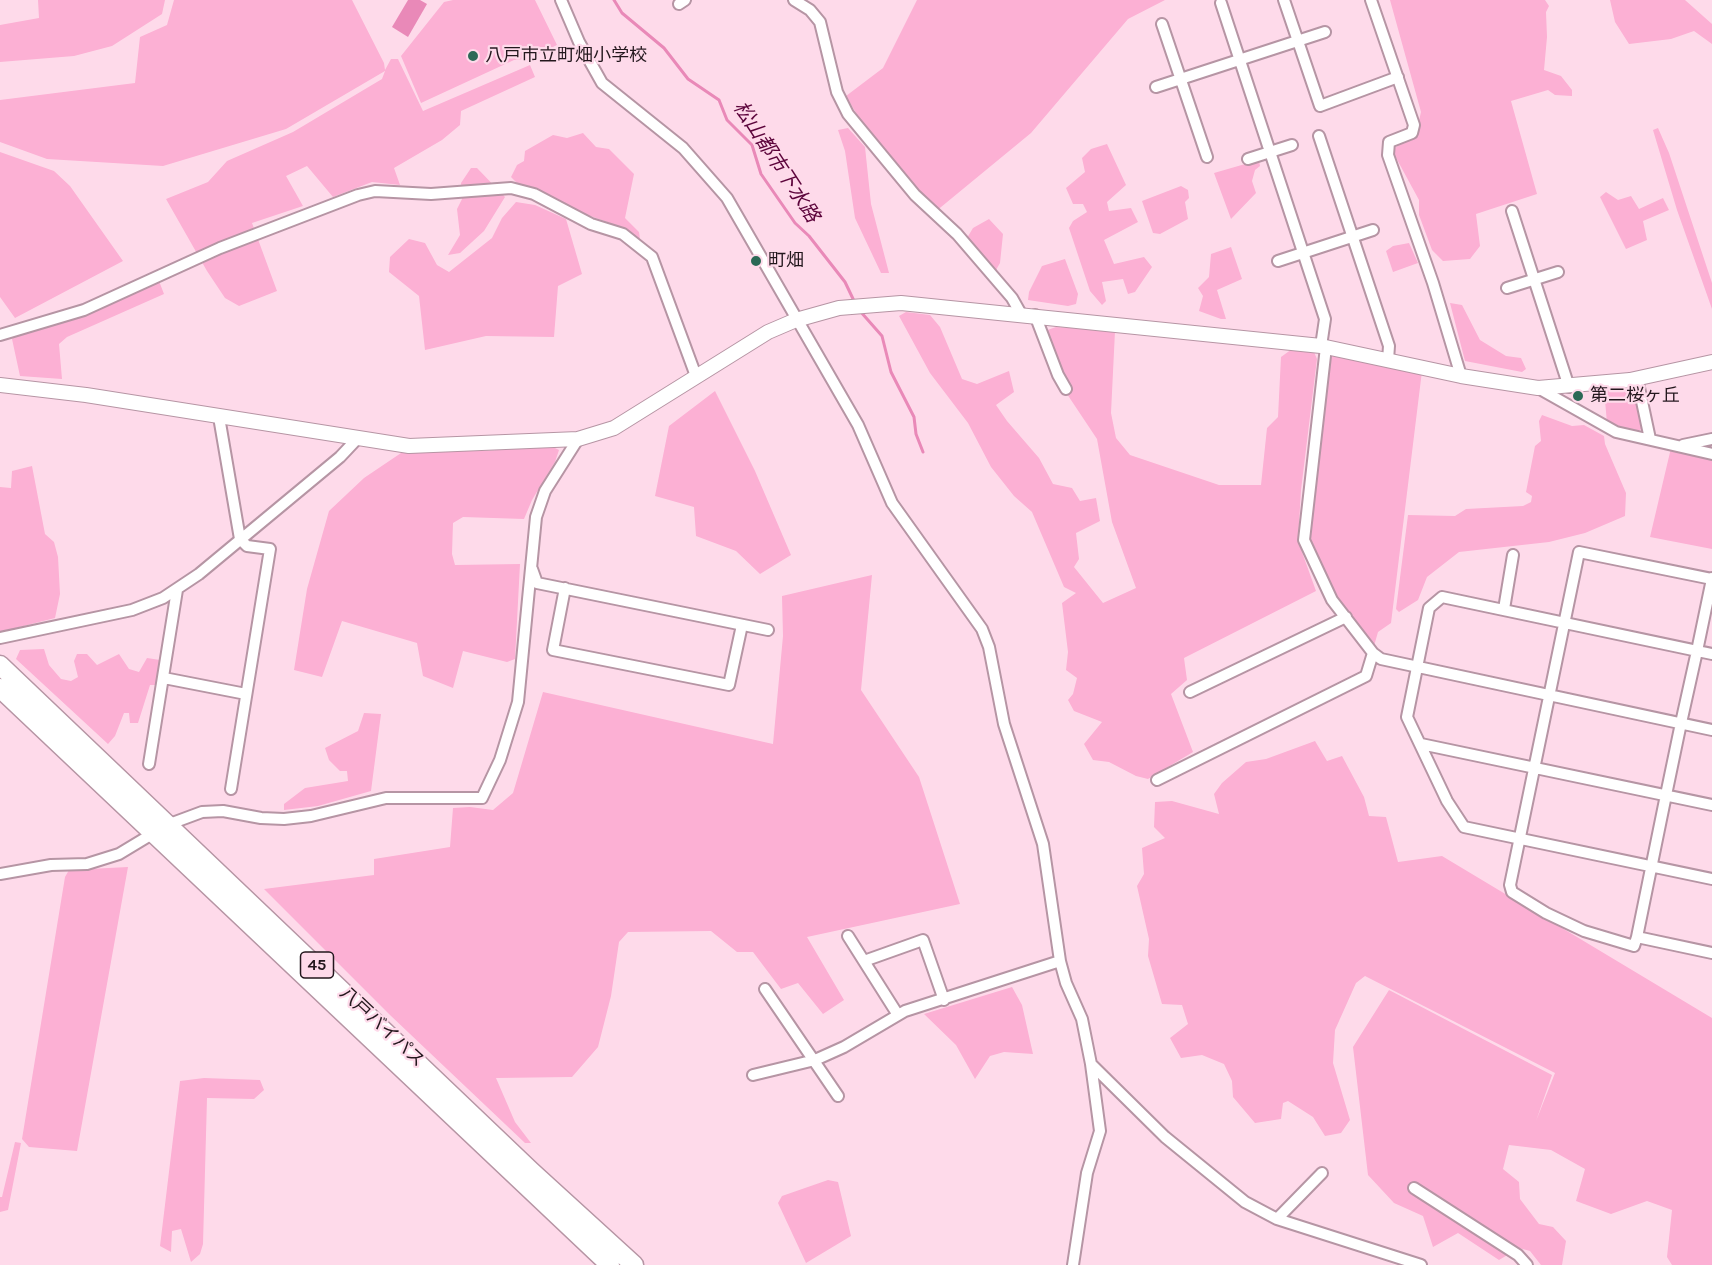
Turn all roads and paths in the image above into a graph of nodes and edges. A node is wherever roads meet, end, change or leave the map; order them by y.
1 (561, 0) edge
2 (795, 0) edge
3 (1284, 0) edge
4 (1371, 0) edge
5 (1221, 3) dead end
6 (1162, 24) dead end
7 (1325, 32) dead end
8 (1298, 41) junction
9 (1240, 60) junction
10 (1398, 77) junction
11 (1181, 79) junction
12 (1156, 87) dead end
13 (1319, 136) dead end
14 (1292, 145) dead end
15 (1270, 152) junction
16 (1207, 157) dead end
17 (1248, 159) dead end
18 (1512, 211) dead end
19 (1372, 230) dead end
20 (1352, 237) junction
21 (1302, 253) junction
22 (1278, 261) dead end
23 (1558, 272) dead end
24 (1534, 279) junction
25 (1507, 288) dead end
26 (1028, 315) junction
27 (796, 320) junction
28 (0, 335) edge
29 (1324, 346) junction
30 (1388, 360) junction
31 (1712, 363) edge
32 (696, 376) junction
33 (1461, 376) junction
34 (1637, 378) junction
35 (0, 385) edge
36 (1569, 387) junction
37 (1066, 388) dead end
38 (1538, 388) junction
39 (219, 417) junction
40 (578, 439) junction
41 (1650, 439) junction
42 (1712, 439) edge
43 (356, 440) junction
44 (1681, 446) junction
45 (1712, 454) edge
46 (240, 539) junction
47 (1513, 555) dead end
48 (531, 566) junction
49 (1712, 578) edge
50 (565, 588) junction
51 (177, 590) junction
52 (1504, 609) junction
53 (1346, 617) junction
54 (1564, 623) junction
55 (742, 625) junction
56 (768, 630) dead end
57 (0, 638) edge
58 (1696, 651) junction
59 (1373, 652) junction
60 (1712, 654) edge
61 (0, 665) edge
62 (1417, 667) junction
63 (164, 678) junction
64 (0, 688) edge
65 (1190, 692) dead end
66 (246, 694) junction
67 (1549, 694) junction
68 (1681, 723) junction
69 (1712, 730) edge
70 (1421, 744) junction
71 (149, 764) dead end
72 (1534, 768) junction
73 (1157, 780) dead end
74 (231, 789) dead end
75 (1666, 795) junction
76 (1712, 805) edge
77 (159, 829) junction
78 (1519, 838) junction
79 (1651, 865) junction
80 (0, 874) edge
81 (1712, 879) edge
82 (848, 936) dead end
83 (1637, 937) junction
84 (1712, 953) edge
85 (864, 961) junction
86 (1060, 961) junction
87 (765, 989) dead end
88 (944, 1000) junction
89 (898, 1015) junction
90 (815, 1060) junction
91 (1091, 1064) junction
92 (753, 1075) dead end
93 (838, 1096) dead end
94 (1322, 1173) dead end
95 (1414, 1188) dead end
96 (1277, 1219) junction
97 (1524, 1264) edge
98 (610, 1265) edge
99 (634, 1265) edge
100 (1073, 1265) edge
101 (1421, 1265) edge

1 - 27 street
2 - 26 street
3 - 8 street
4 - 10 street
5 - 9 street
6 - 11 street
7 - 8 street
8 - 9 street
8 - 10 street
9 - 11 street
9 - 15 street
10 - 33 street
11 - 12 street
11 - 16 street
13 - 20 street
14 - 15 street
15 - 17 street
15 - 21 street
18 - 24 street
19 - 20 street
20 - 21 street
20 - 30 street
21 - 22 street
21 - 29 street
23 - 24 street
24 - 25 street
24 - 36 street
26 - 27 street
26 - 29 street
26 - 37 street
27 - 32 street
27 - 86 street
28 - 32 street
29 - 30 street
29 - 53 street
30 - 33 street
31 - 34 street
32 - 40 street
33 - 38 street
34 - 36 street
34 - 41 street
35 - 39 street
36 - 38 street
38 - 41 street
39 - 43 street
39 - 46 street
40 - 43 street
40 - 48 street
41 - 44 street
42 - 44 street
43 - 46 street
44 - 45 street
46 - 51 street
46 - 66 street
47 - 52 street
48 - 50 street
48 - 77 street
49 - 54 street
49 - 58 street
50 - 55 street
50 - 55 street
51 - 57 street
51 - 63 street
52 - 54 street
52 - 62 street
53 - 59 street
53 - 65 street
54 - 58 street
54 - 67 street
55 - 56 street
58 - 60 street
58 - 68 street
59 - 62 street
59 - 73 street
61 - 77 highway, 八戸バイパス / 45
62 - 67 street
62 - 70 street
63 - 66 street
63 - 71 street
64 - 77 highway, 八戸バイパス / 45
66 - 74 street
67 - 68 street
67 - 72 street
68 - 69 street
68 - 75 street
70 - 72 street
70 - 78 street
72 - 75 street
72 - 78 street
75 - 76 street
75 - 79 street
77 - 80 street
77 - 98 highway, 八戸バイパス / 45
77 - 99 highway, 八戸バイパス / 45
78 - 79 street
78 - 83 street
79 - 81 street
79 - 83 street
82 - 85 street
83 - 84 street
85 - 88 street
85 - 89 street
86 - 88 street
86 - 91 street
87 - 90 street
88 - 89 street
89 - 90 street
90 - 92 street
90 - 93 street
91 - 96 street
91 - 100 street
94 - 96 street
95 - 97 street
96 - 101 street

